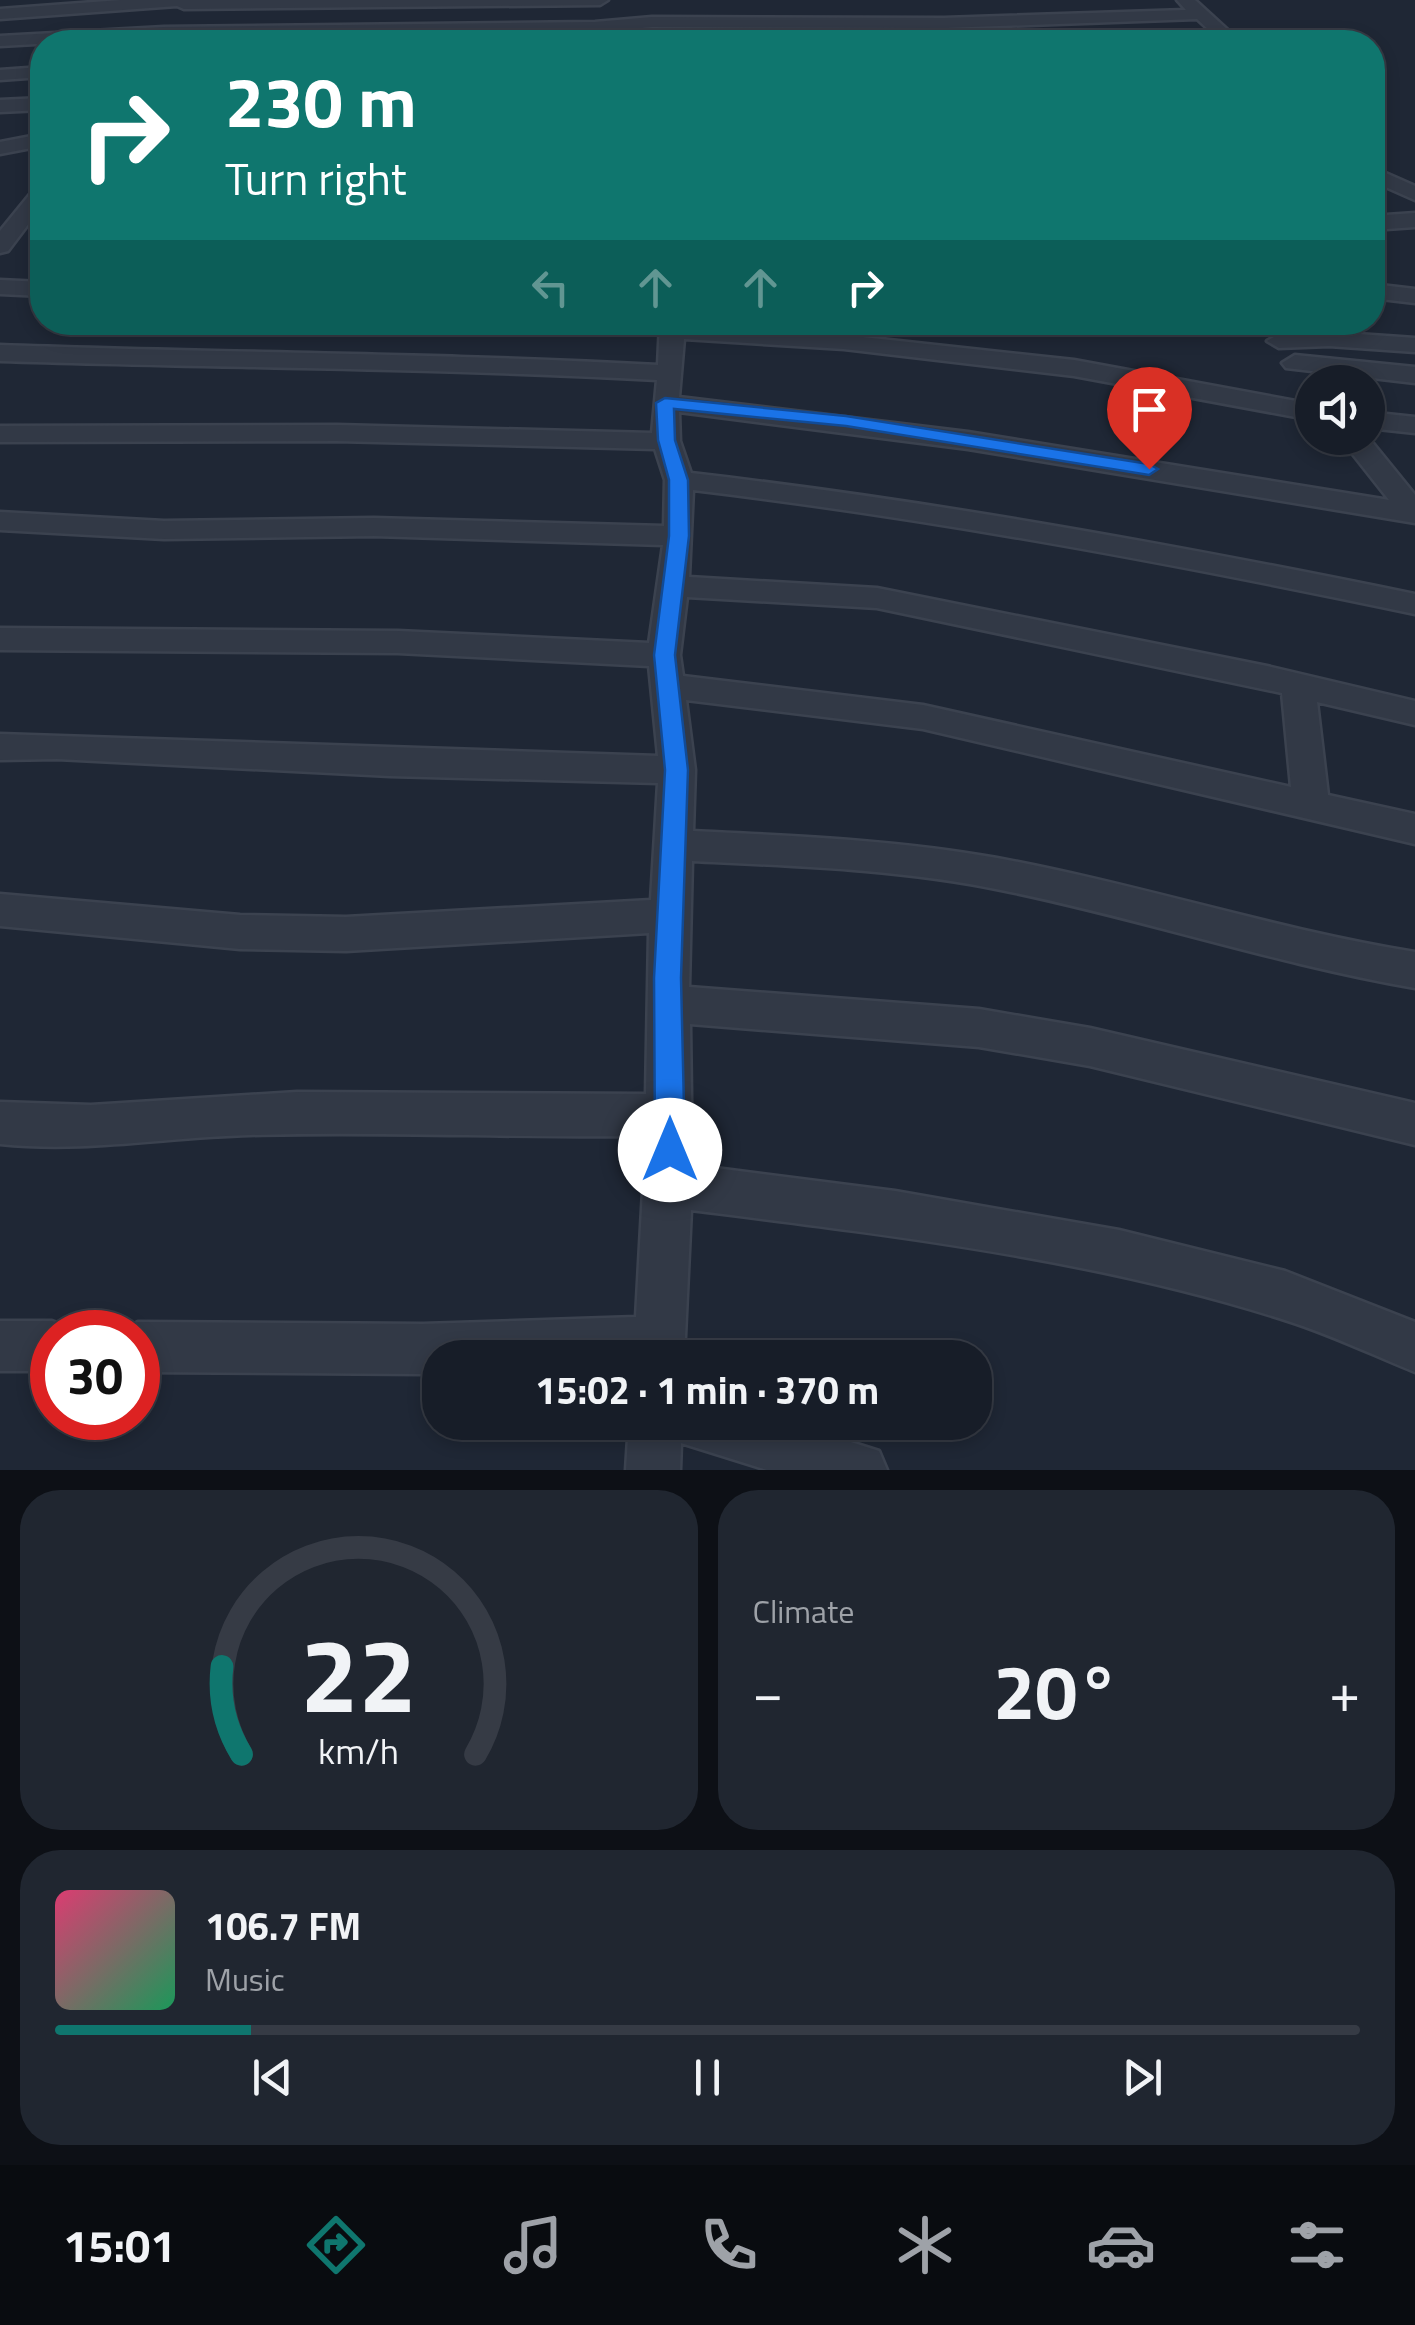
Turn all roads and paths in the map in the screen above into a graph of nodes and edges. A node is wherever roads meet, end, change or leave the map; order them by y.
1 (600, 0) edge
2 (643, 0) edge
3 (1185, 0) edge
4 (185, 1) edge
5 (0, 14) edge
6 (1199, 14) junction
7 (652, 22) junction
8 (166, 30) edge
9 (452, 30) edge
10 (655, 30) edge
11 (1218, 30) edge
12 (30, 40) edge
13 (0, 41) edge
14 (30, 73) edge
15 (0, 75) edge
16 (30, 105) edge
17 (0, 106) edge
18 (30, 142) edge
19 (0, 148) edge
20 (1385, 179) edge
21 (1415, 194) edge
22 (30, 206) edge
23 (1415, 220) edge
24 (1385, 223) edge
25 (30, 233) edge
26 (5, 236) edge
27 (0, 288) edge
28 (30, 288) edge
29 (1385, 293) edge
30 (1415, 296) edge
31 (671, 335) edge
32 (768, 335) edge
33 (1273, 335) edge
34 (1296, 335) edge
35 (1415, 345) edge
36 (0, 353) edge
37 (1295, 363) joint
38 (1415, 375) edge
39 (668, 388) junction
40 (1295, 409) edge
41 (1385, 422) edge
42 (1415, 425) edge
43 (0, 434) edge
44 (666, 440) junction
45 (1368, 455) edge
46 (1380, 470) junction
47 (1415, 474) edge
48 (679, 480) junction
49 (1414, 512) edge
50 (0, 521) edge
51 (679, 536) junction
52 (671, 586) junction
53 (1415, 604) edge
54 (0, 639) edge
55 (666, 670) junction
56 (1298, 685) junction
57 (1415, 712) edge
58 (0, 747) edge
59 (677, 770) junction
60 (1311, 806) junction
61 (1415, 830) edge
62 (675, 845) junction
63 (0, 910) edge
64 (670, 916) junction
65 (1415, 970) edge
66 (667, 1004) junction
67 (671, 1115) junction
68 (0, 1123) edge
69 (1415, 1124) edge
70 (669, 1185) junction
71 (659, 1340) edge
72 (0, 1346) edge
73 (30, 1346) edge
74 (160, 1346) edge
75 (1415, 1347) edge
76 (422, 1350) edge
77 (655, 1440) edge
78 (756, 1440) edge
79 (654, 1470) edge
80 (860, 1470) edge

1 - 4 street
2 - 7 street
3 - 6 street
4 - 5 street
4 - 8 street
6 - 7 street
6 - 11 street
7 - 9 street
7 - 10 street
12 - 13 street
14 - 15 street
16 - 17 street
18 - 19 street
20 - 21 street
22 - 26 street
23 - 24 street
25 - 26 street
27 - 28 street
29 - 30 street
31 - 39 street
32 - 40 street
33 - 37 street
34 - 35 street
36 - 39 street
37 - 38 street
39 - 44 street
39 - 49 street
41 - 42 street
43 - 44 street
44 - 48 street
45 - 46 street
46 - 47 street
46 - 49 street
48 - 51 street
48 - 53 street
50 - 51 street
51 - 52 street
52 - 55 street
52 - 56 street
54 - 55 street
55 - 59 street
55 - 60 street
56 - 57 street
56 - 60 street
58 - 59 street
59 - 62 street
60 - 61 street
62 - 64 street
62 - 65 street
63 - 64 street
64 - 66 street
66 - 67 street
66 - 69 street
67 - 68 street
67 - 70 street
70 - 71 street
70 - 75 street
72 - 73 street
74 - 76 street
77 - 79 street
78 - 80 street

